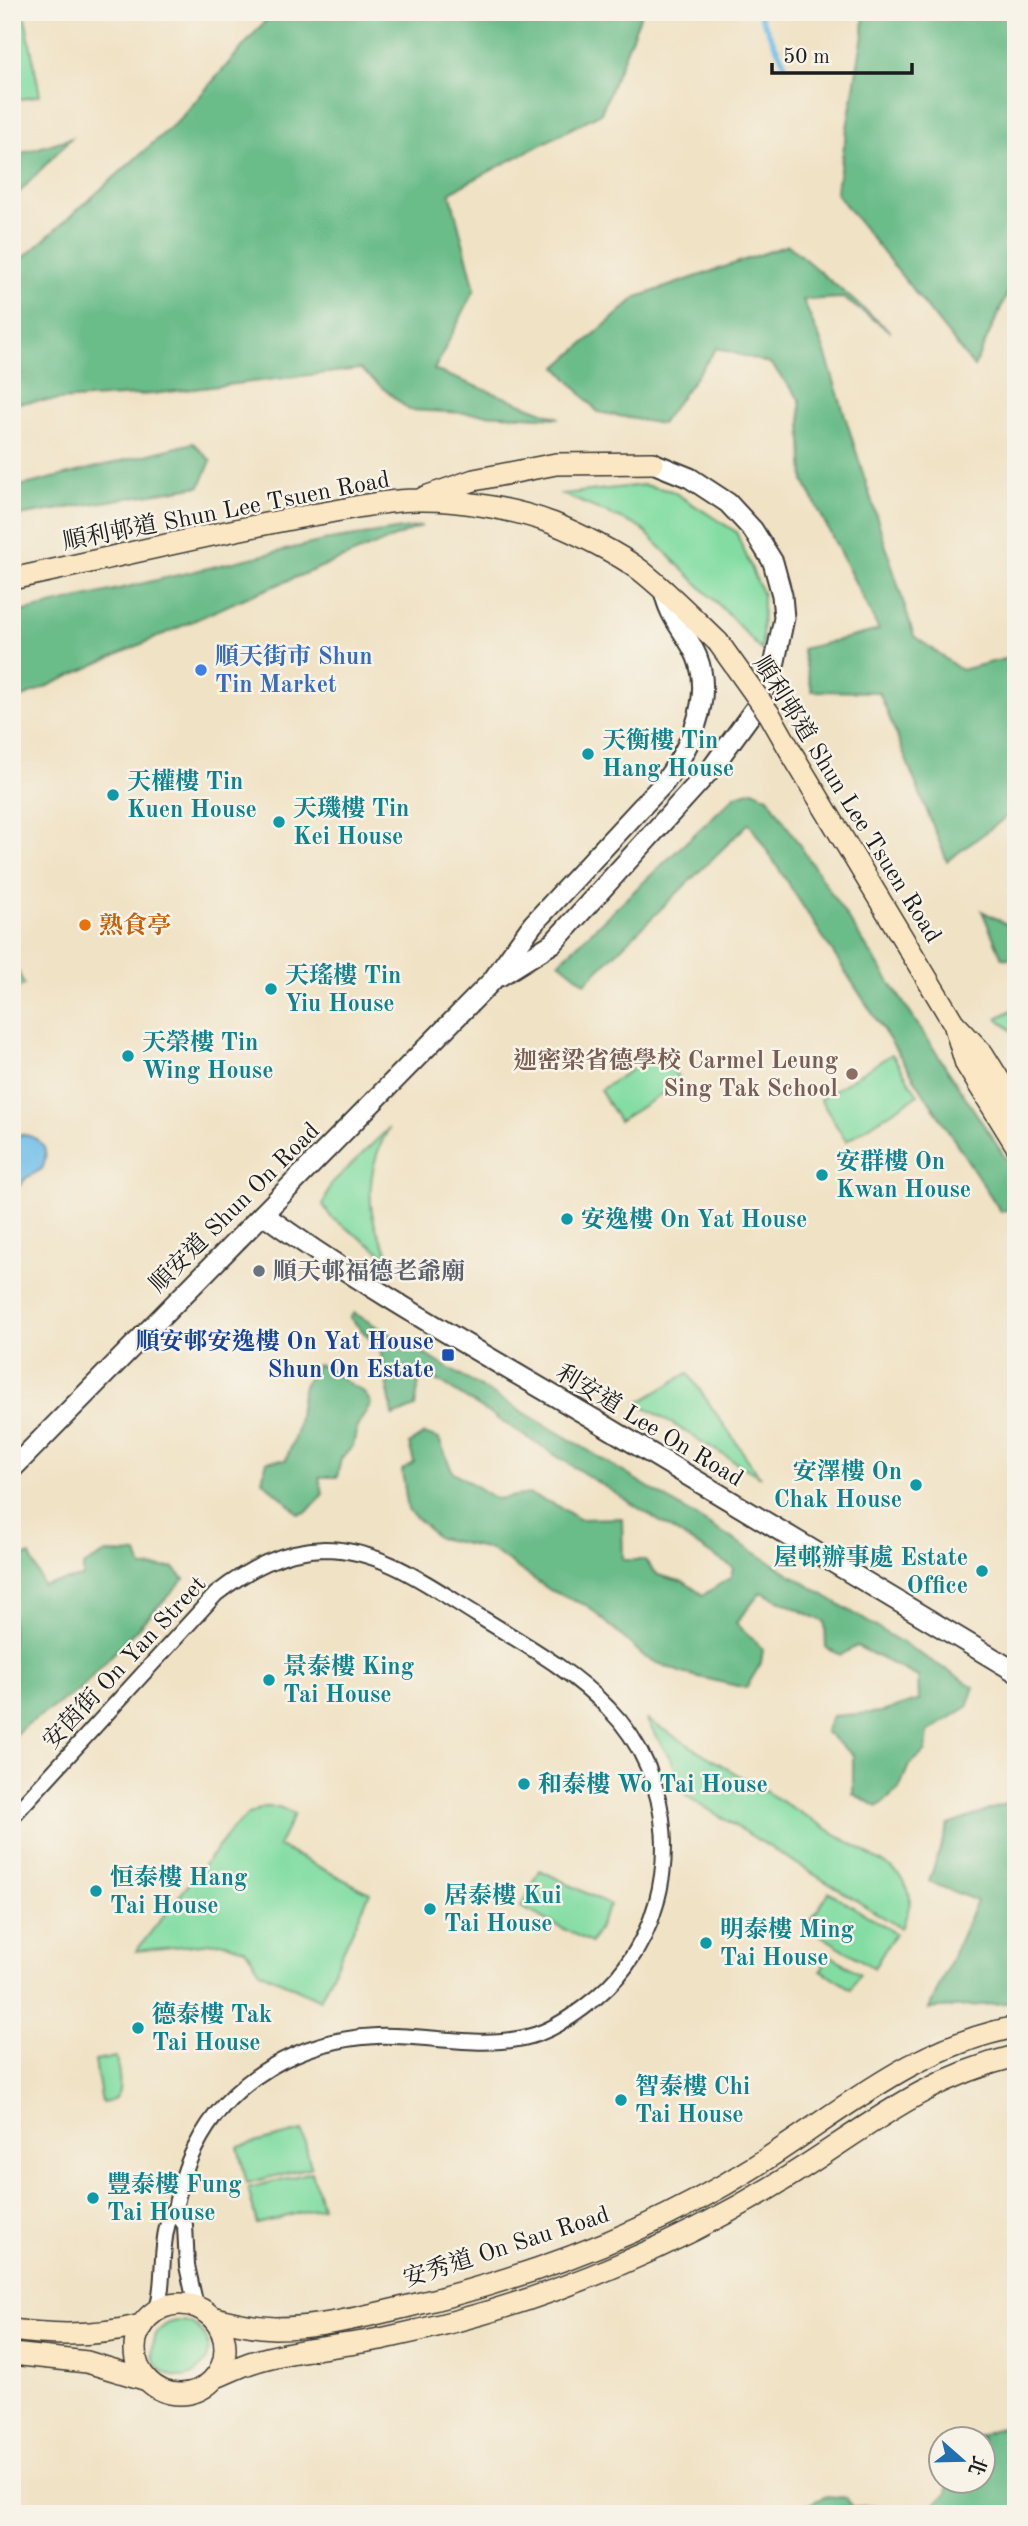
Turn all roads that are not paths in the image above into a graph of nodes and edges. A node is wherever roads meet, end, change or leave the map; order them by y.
1 (653, 463) joint
2 (416, 499) junction
3 (12, 579) edge
4 (664, 590) junction
5 (492, 981) junction
6 (953, 1022) junction
7 (1016, 1107) edge
8 (1016, 1145) edge
9 (262, 1214) junction
10 (12, 1469) edge
11 (1016, 1672) edge
12 (12, 1817) edge
13 (1016, 2027) edge
14 (1016, 2056) edge
15 (174, 2210) junction
16 (204, 2312) junction
17 (150, 2318) junction
18 (12, 2329) edge
19 (12, 2354) edge
20 (216, 2377) junction
21 (147, 2380) junction

1 - 2 main road
1 - 5 street, 順安道 Shun On Road
2 - 3 main road, 順利邨道 Shun Lee Tsuen Road
2 - 4 main road, 順利邨道 Shun Lee Tsuen Road
4 - 5 street, 順安道 Shun On Road
4 - 6 main road, 順利邨道 Shun Lee Tsuen Road, bridge
5 - 9 street, 順安道 Shun On Road
6 - 7 main road, 順利邨道 Shun Lee Tsuen Road
6 - 8 main road, 順利邨道 Shun Lee Tsuen Road
9 - 10 street, 順安道 Shun On Road
9 - 11 street, 利安道 Lee On Road
12 - 15 street, 安茵街 On Yan Street
13 - 16 main road, 安秀道 On Sau Road
14 - 20 main road
15 - 16 street
15 - 17 street, 安茵街 On Yan Street
16 - 17 main road
16 - 20 main road
17 - 18 main road
17 - 21 main road
19 - 21 main road
20 - 21 main road

